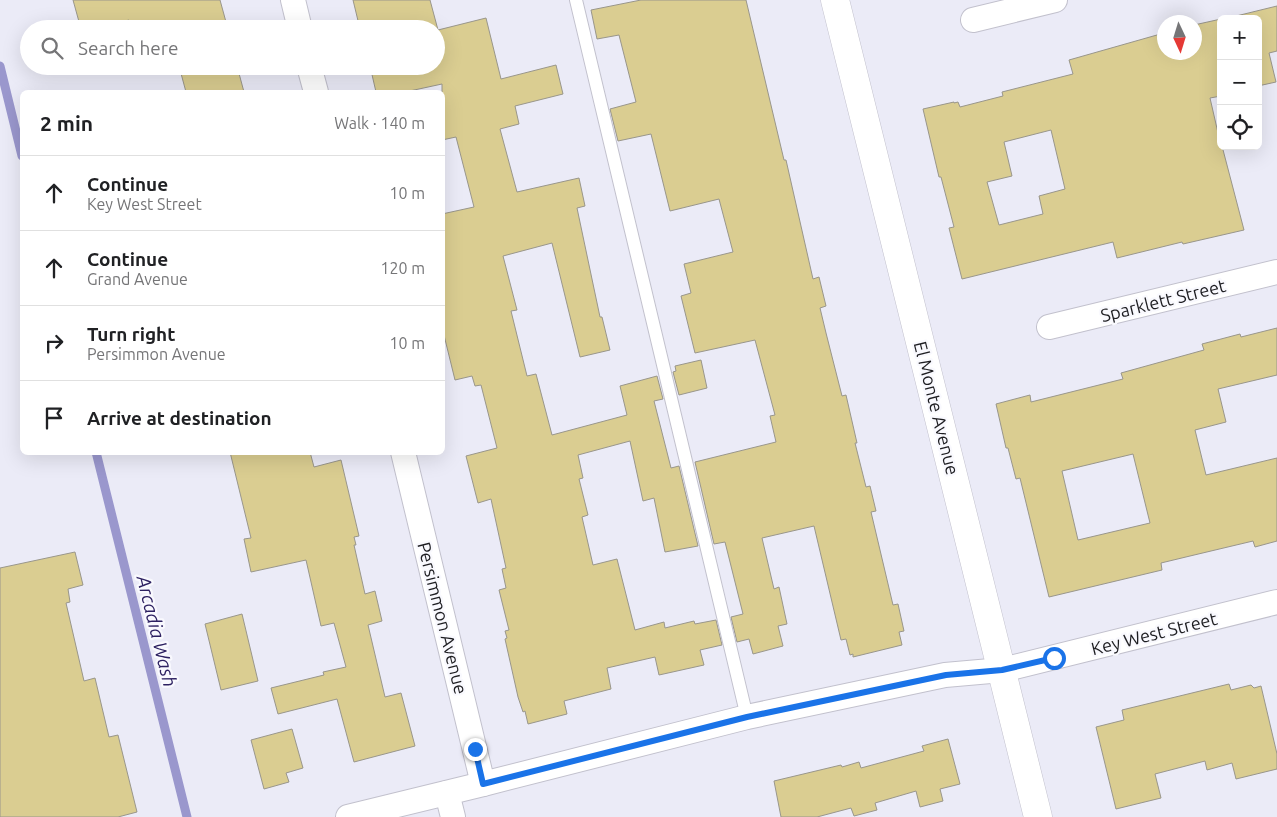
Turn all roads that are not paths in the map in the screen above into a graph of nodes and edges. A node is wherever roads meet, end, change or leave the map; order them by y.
1 (293, 0) edge
2 (576, 0) edge
3 (835, 0) edge
4 (1055, 0) edge
5 (298, 20) edge
6 (973, 20) dead end
7 (311, 75) edge
8 (315, 90) edge
9 (1277, 272) edge
10 (1049, 327) dead end
11 (404, 455) edge
12 (1277, 602) edge
13 (1002, 670) junction
14 (747, 717) junction
15 (483, 784) junction
16 (447, 793) junction
17 (348, 817) edge
18 (453, 817) edge
19 (1038, 817) edge

1 - 5 street
2 - 14 lane
3 - 13 street, El Monte Avenue
4 - 6 street
7 - 8 street
9 - 10 street, Sparklett Street
11 - 15 street, Persimmon Avenue
12 - 13 street, Key West Street
13 - 14 street, Key West Street
13 - 19 street, El Monte Avenue
14 - 15 street, Key West Street
15 - 16 street, Key West Street
16 - 17 street, Key West Street
16 - 18 street

